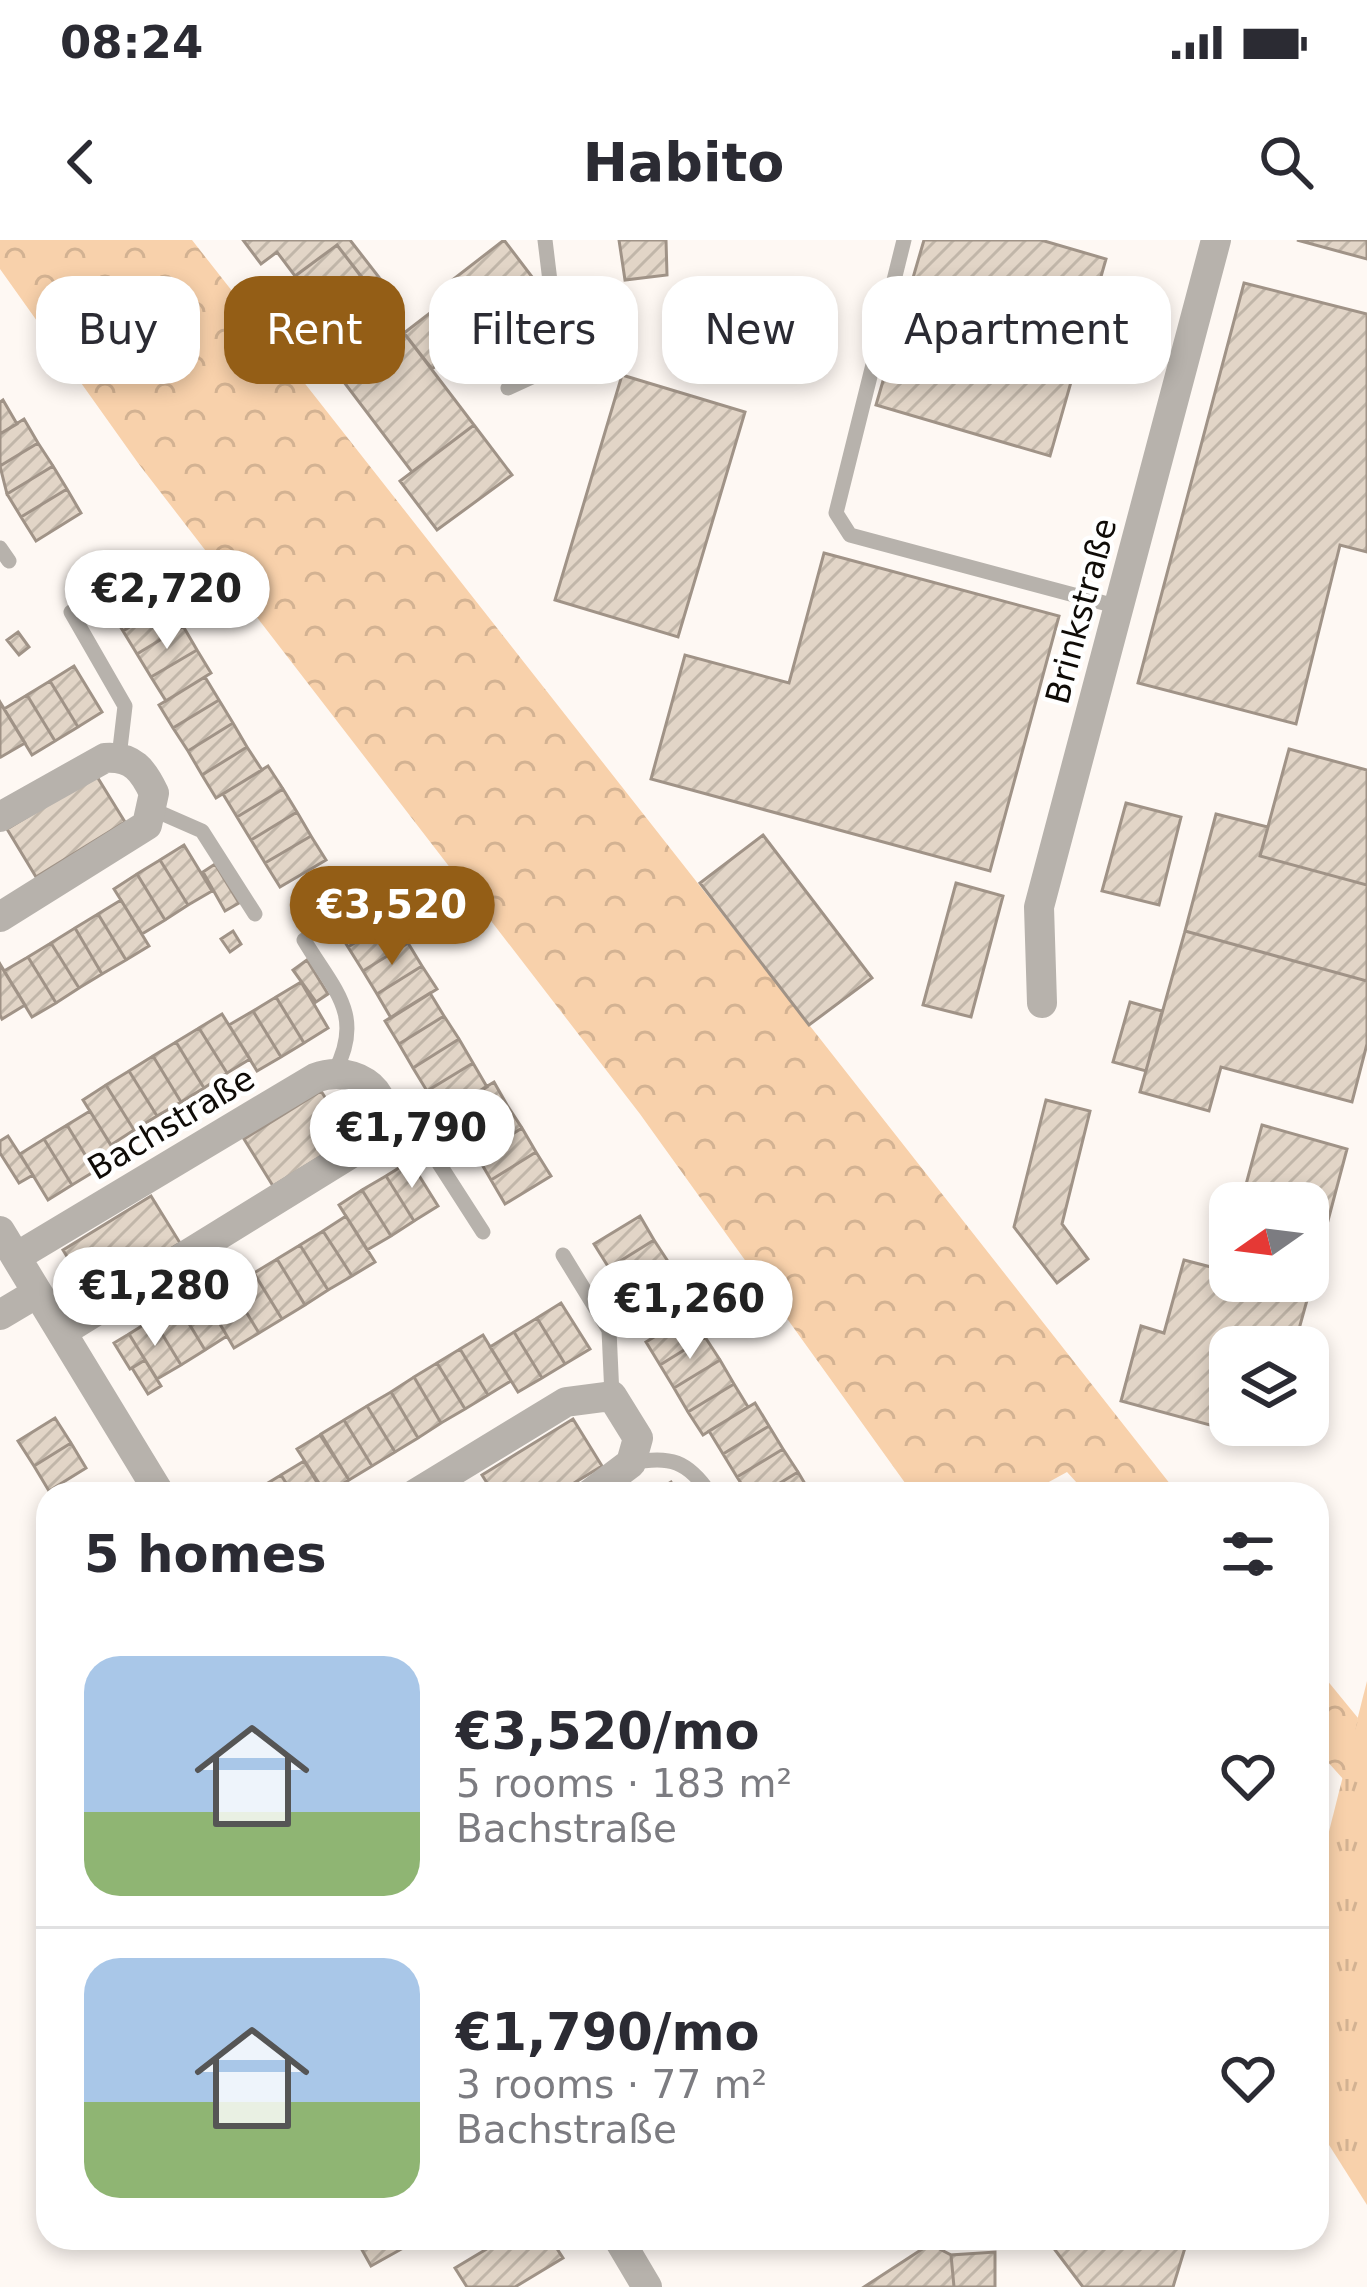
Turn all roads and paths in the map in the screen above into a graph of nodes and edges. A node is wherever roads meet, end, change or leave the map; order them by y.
1 (544, 240) edge
2 (904, 240) edge
3 (1216, 240) edge
4 (508, 388) dead end
5 (1120, 607) junction
6 (71, 612) dead end
7 (119, 757) junction
8 (154, 810) junction
9 (0, 818) edge
10 (255, 914) dead end
11 (0, 917) edge
12 (304, 940) dead end
13 (1042, 1003) dead end
14 (335, 1071) junction
15 (382, 1127) junction
16 (483, 1232) dead end
17 (8, 1244) edge
18 (563, 1255) dead end
19 (37, 1293) junction
20 (0, 1315) edge
21 (62, 1332) junction
22 (612, 1396) junction
23 (631, 1463) junction
24 (153, 1482) edge
25 (436, 1482) edge
26 (606, 1482) edge
27 (702, 1482) edge
28 (625, 2250) edge
29 (647, 2287) edge

1 - 4 lane
2 - 5 lane
3 - 5 street, Brinkstraße
5 - 13 street, Brinkstraße
6 - 7 lane
7 - 8 street
7 - 9 street
8 - 10 lane
8 - 11 street
12 - 14 lane
14 - 15 street
14 - 17 street, Bachstraße
15 - 16 lane
15 - 21 street
17 - 19 street, Bachstraße
18 - 22 lane
19 - 20 street
19 - 21 street, Bachstraße
21 - 24 street, Bachstraße
22 - 23 street
22 - 25 street
23 - 26 street
23 - 27 lane
28 - 29 street

